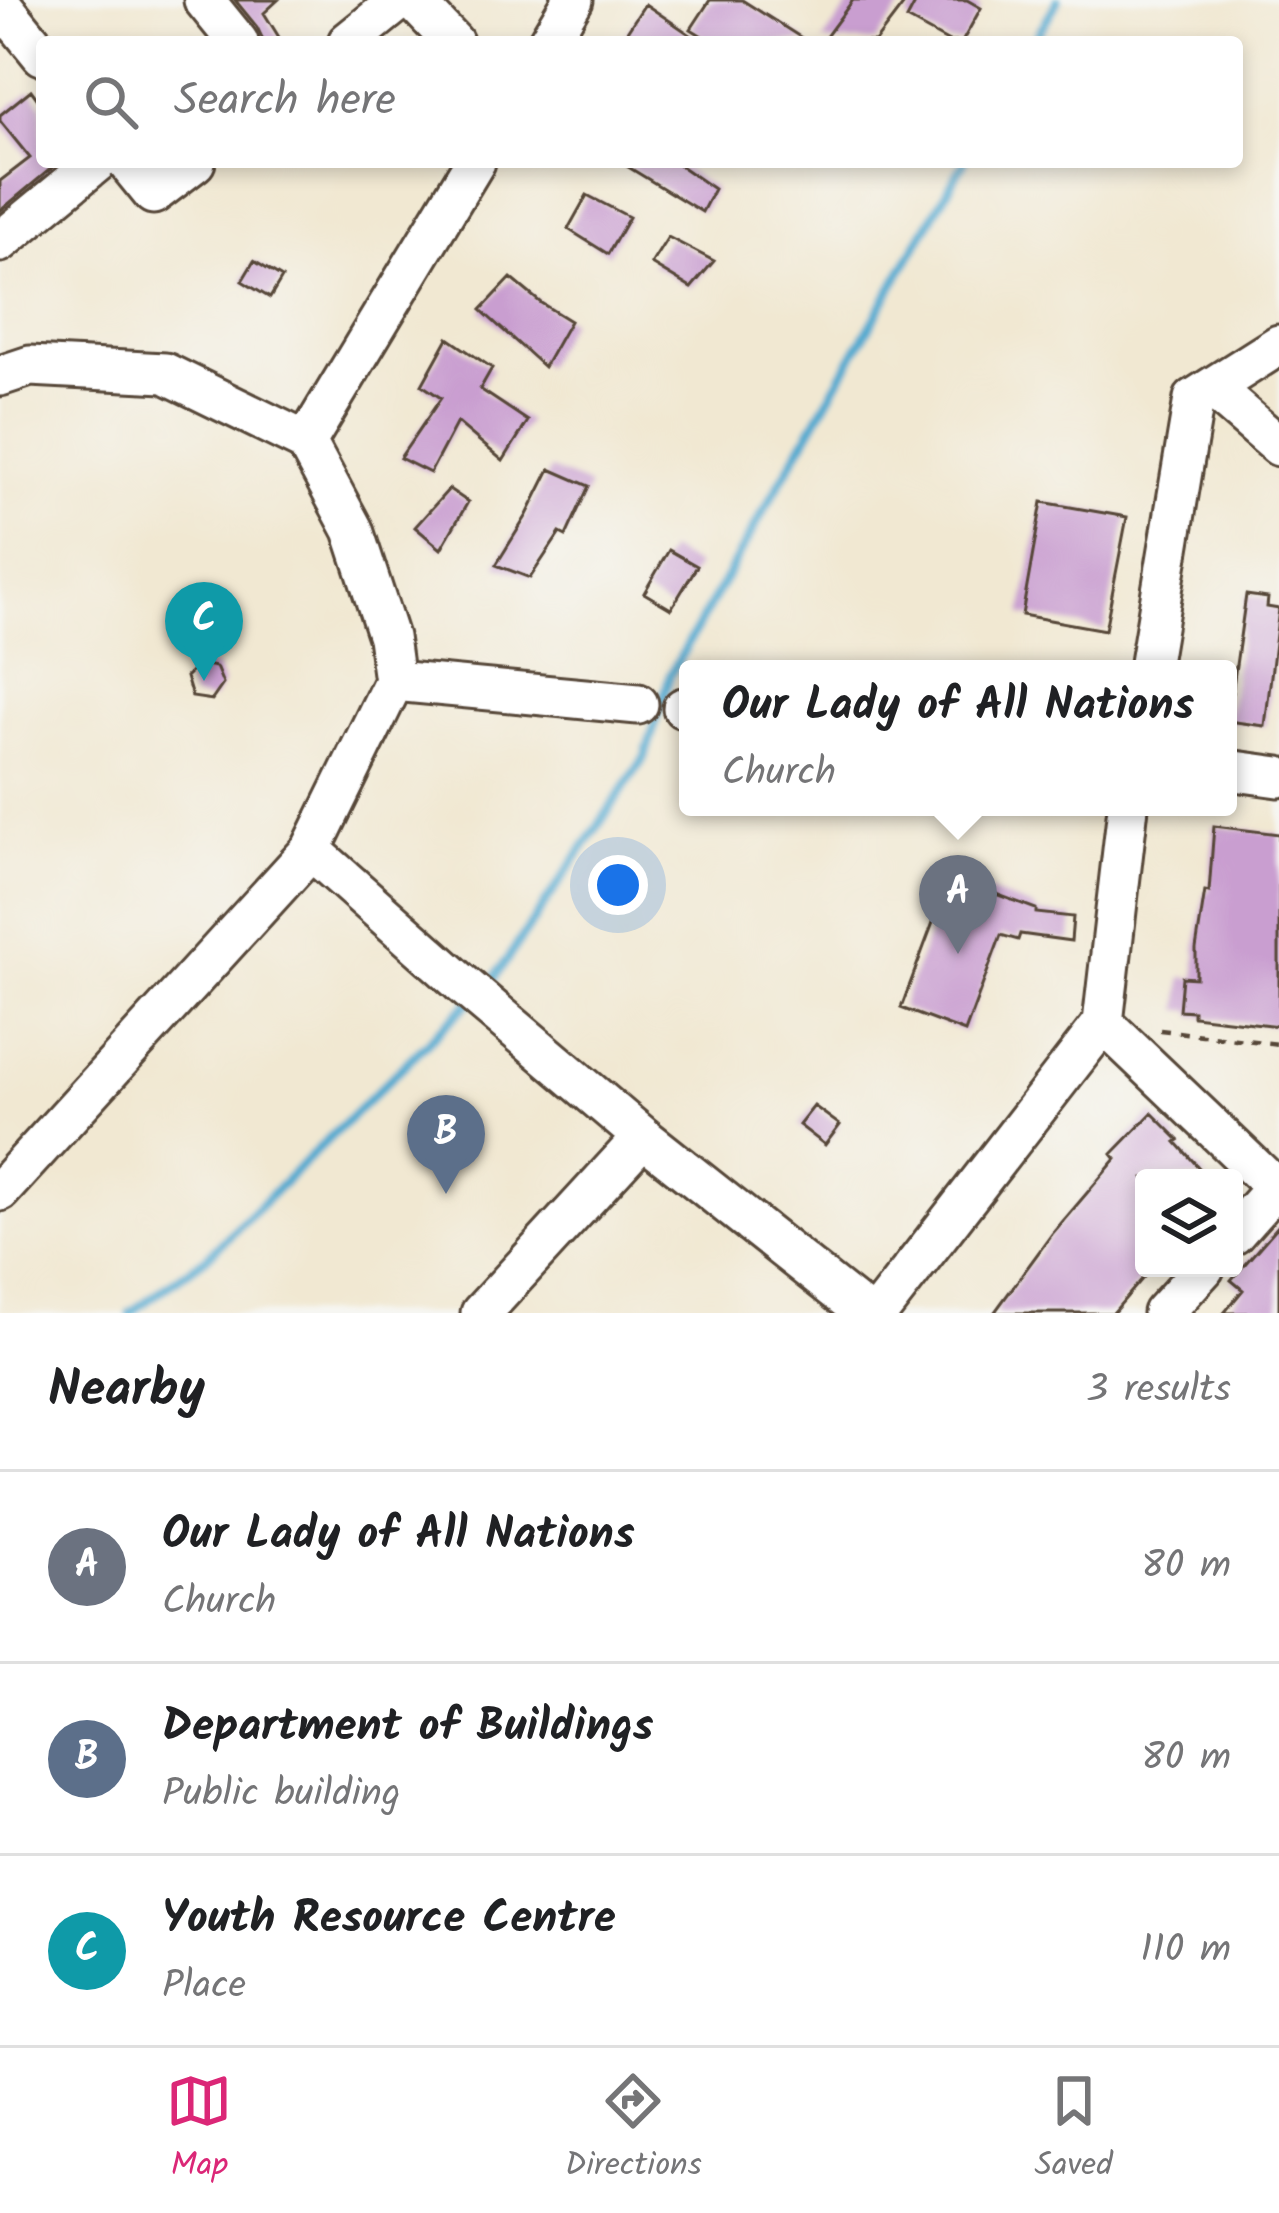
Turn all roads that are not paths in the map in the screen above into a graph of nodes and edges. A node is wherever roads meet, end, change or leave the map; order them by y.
1 (204, 0) edge
2 (400, 0) edge
3 (413, 0) edge
4 (573, 0) edge
5 (11, 6) edge
6 (233, 36) edge
7 (355, 36) edge
8 (447, 36) edge
9 (552, 36) edge
10 (36, 46) edge
11 (90, 168) edge
12 (132, 168) edge
13 (187, 168) edge
14 (471, 168) edge
15 (0, 242) edge
16 (1279, 345) edge
17 (0, 376) edge
18 (1213, 388) junction
19 (306, 442) junction
20 (1279, 446) edge
21 (1151, 660) edge
22 (394, 681) junction
23 (638, 704) dead end
24 (1237, 771) edge
25 (1279, 777) edge
26 (1127, 816) edge
27 (311, 850) junction
28 (1103, 1023) junction
29 (643, 1137) junction
30 (1277, 1190) edge
31 (0, 1191) edge
32 (1243, 1225) edge
33 (1196, 1277) edge
34 (492, 1310) edge
35 (865, 1313) edge
36 (878, 1313) edge
37 (1163, 1313) edge

1 - 6 street
2 - 7 street
3 - 8 street
4 - 9 street
5 - 10 street
11 - 15 street
12 - 13 street
14 - 19 street
16 - 18 street
17 - 19 street
18 - 20 street
18 - 21 street
19 - 22 street
22 - 23 street
22 - 27 street
24 - 25 street
26 - 28 street
27 - 29 street
27 - 31 street
28 - 30 street
28 - 36 street
29 - 34 street
29 - 35 street
30 - 32 street
33 - 37 street

